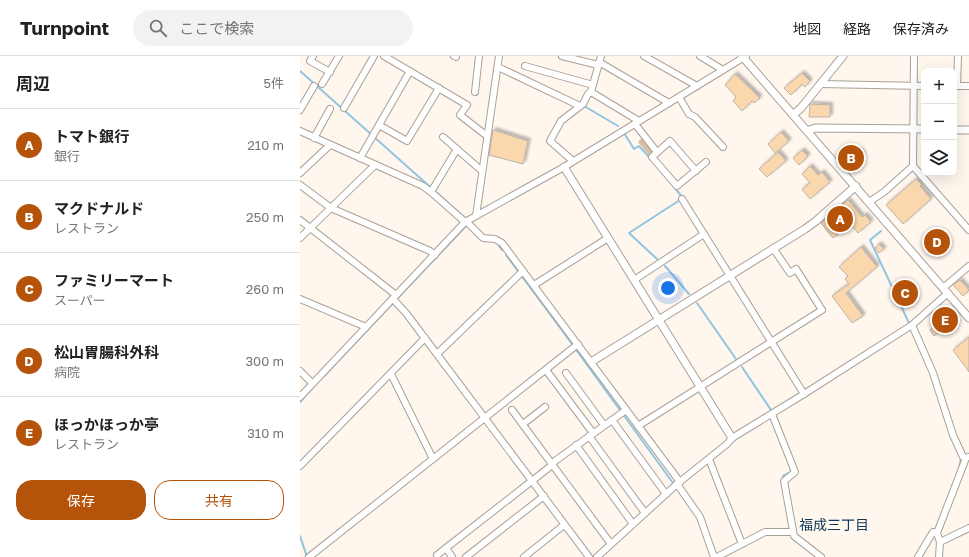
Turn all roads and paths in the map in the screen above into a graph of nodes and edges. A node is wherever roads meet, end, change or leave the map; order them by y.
1 (313, 56) edge
2 (339, 56) edge
3 (374, 56) edge
4 (384, 56) edge
5 (479, 56) edge
6 (499, 56) edge
7 (562, 56) edge
8 (644, 56) edge
9 (700, 56) edge
10 (842, 56) edge
11 (914, 56) edge
12 (958, 56) edge
13 (744, 57) edge
14 (599, 61) edge
15 (525, 66) dead end
16 (498, 67) junction
17 (723, 70) junction
18 (410, 71) junction
19 (957, 71) edge
20 (330, 72) junction
21 (322, 84) dead end
22 (820, 84) junction
23 (593, 85) junction
24 (314, 86) dead end
25 (697, 86) junction
26 (914, 86) junction
27 (921, 86) edge
28 (957, 86) edge
29 (969, 86) edge
30 (438, 88) junction
31 (475, 92) dead end
32 (591, 92) junction
33 (679, 97) junction
34 (669, 103) junction
35 (580, 106) junction
36 (344, 108) dead end
37 (330, 109) dead end
38 (300, 110) edge
39 (793, 115) junction
40 (637, 122) junction
41 (379, 125) junction
42 (914, 129) junction
43 (921, 129) edge
44 (957, 130) edge
45 (969, 130) edge
46 (300, 131) edge
47 (807, 131) junction
48 (487, 136) junction
49 (443, 137) dead end
50 (314, 138) junction
51 (330, 145) junction
52 (723, 147) dead end
53 (457, 149) junction
54 (657, 152) junction
55 (360, 158) junction
56 (573, 161) junction
57 (706, 162) dead end
58 (375, 165) junction
59 (913, 166) junction
60 (564, 167) junction
61 (482, 171) junction
62 (696, 171) junction
63 (300, 173) edge
64 (300, 185) edge
65 (856, 186) junction
66 (433, 190) junction
67 (682, 199) dead end
68 (869, 202) junction
69 (331, 208) junction
70 (476, 216) junction
71 (300, 220) edge
72 (466, 221) junction
73 (310, 228) junction
74 (969, 230) edge
75 (704, 234) junction
76 (300, 238) edge
77 (608, 238) junction
78 (773, 248) junction
79 (435, 255) junction
80 (969, 266) edge
81 (521, 273) junction
82 (730, 274) junction
83 (634, 280) junction
84 (534, 285) junction
85 (946, 291) junction
86 (300, 299) edge
87 (395, 300) junction
88 (969, 318) edge
89 (658, 320) junction
90 (912, 325) junction
91 (366, 327) junction
92 (425, 338) junction
93 (772, 342) junction
94 (575, 346) junction
95 (437, 354) junction
96 (591, 362) junction
97 (546, 370) junction
98 (300, 371) edge
99 (566, 373) dead end
100 (390, 374) junction
101 (312, 383) junction
102 (700, 387) junction
103 (804, 394) junction
104 (300, 397) edge
105 (544, 407) dead end
106 (512, 410) dead end
107 (623, 412) junction
108 (772, 414) junction
109 (486, 418) junction
110 (612, 420) junction
111 (523, 424) junction
112 (604, 425) junction
113 (638, 426) junction
114 (591, 435) junction
115 (732, 438) junction
116 (576, 446) junction
117 (968, 457) edge
118 (709, 459) junction
119 (433, 460) junction
120 (552, 464) junction
121 (300, 466) edge
122 (532, 480) junction
123 (678, 483) junction
124 (666, 494) junction
125 (544, 496) junction
126 (645, 513) junction
127 (633, 524) junction
128 (564, 525) junction
129 (969, 528) edge
130 (793, 532) junction
131 (936, 533) junction
132 (940, 542) junction
133 (611, 544) junction
134 (742, 544) junction
135 (446, 548) junction
136 (437, 555) dead end
137 (531, 555) edge
138 (309, 557) edge
139 (452, 557) edge
140 (466, 557) edge
141 (524, 557) edge
142 (589, 557) edge
143 (596, 557) edge
144 (715, 557) edge
145 (821, 557) edge
146 (918, 557) edge
147 (938, 557) edge

1 - 20 street
2 - 20 street
3 - 36 street
4 - 18 street
5 - 31 street
6 - 16 street
7 - 14 street
8 - 25 street
9 - 17 street
10 - 22 street
11 - 26 street
12 - 19 street
13 - 17 street
13 - 39 street
14 - 23 street
14 - 34 street
15 - 23 street
16 - 35 street
16 - 48 street
17 - 25 street
18 - 30 street
18 - 41 street
20 - 21 street
22 - 26 street
22 - 39 street
23 - 32 street
24 - 38 street
25 - 33 street
26 - 27 street
26 - 42 street
28 - 29 street
30 - 41 street
30 - 48 street
32 - 35 street
32 - 40 street
33 - 34 street
33 - 52 street
34 - 40 street
35 - 56 street
37 - 50 street
39 - 47 street
40 - 54 street
40 - 56 street
41 - 55 street
42 - 43 street
42 - 47 street
42 - 59 street
44 - 45 street
46 - 50 street
47 - 65 street
48 - 61 street
49 - 53 street
50 - 51 street
51 - 55 street
51 - 63 street
53 - 61 street
53 - 66 street
54 - 62 street
54 - 62 street
55 - 58 street
56 - 60 street
57 - 62 street
58 - 66 street
58 - 69 street
59 - 68 street
59 - 74 street
60 - 70 street
60 - 77 street
61 - 70 street
64 - 69 street
65 - 68 street
65 - 78 street
66 - 72 street
67 - 75 street
68 - 85 street
69 - 73 street
69 - 79 street
70 - 72 street
71 - 73 street
72 - 79 street
72 - 81 street
73 - 76 street
73 - 87 street
75 - 82 street
75 - 83 street
77 - 83 street
77 - 84 street
78 - 82 street
78 - 93 street
79 - 87 street
80 - 85 street
81 - 84 street
81 - 95 street
82 - 89 street
82 - 93 street
83 - 89 street
84 - 94 street
85 - 88 street
85 - 90 street
86 - 91 street
87 - 91 street
87 - 92 street
89 - 96 street
89 - 102 street
90 - 103 street
90 - 117 street
91 - 101 street
92 - 95 street
92 - 100 street
93 - 102 street
93 - 103 street
94 - 96 street
94 - 97 street
95 - 109 street
96 - 107 street
97 - 109 street
97 - 114 street
98 - 101 street
99 - 112 street
100 - 119 street
100 - 121 street
101 - 104 street
102 - 113 street
102 - 115 street
103 - 108 street
105 - 111 street
106 - 111 street
107 - 110 street
107 - 113 street
108 - 115 street
108 - 130 street
109 - 119 street
109 - 122 street
110 - 112 street
110 - 124 street
111 - 120 street
112 - 114 street
113 - 123 street
114 - 116 street
114 - 126 street
115 - 118 street
116 - 120 street
116 - 127 street
117 - 131 street
118 - 123 street
118 - 134 street
119 - 138 street
120 - 122 street
120 - 133 street
122 - 125 street
122 - 135 street
123 - 124 street
123 - 144 street
124 - 126 street
125 - 128 street
125 - 140 street
126 - 127 street
127 - 133 street
128 - 137 street
128 - 142 street
129 - 132 street
130 - 134 street
130 - 145 street
131 - 132 street
131 - 146 street
132 - 147 street
133 - 143 street
134 - 144 street
135 - 136 street
135 - 139 street
137 - 141 street

